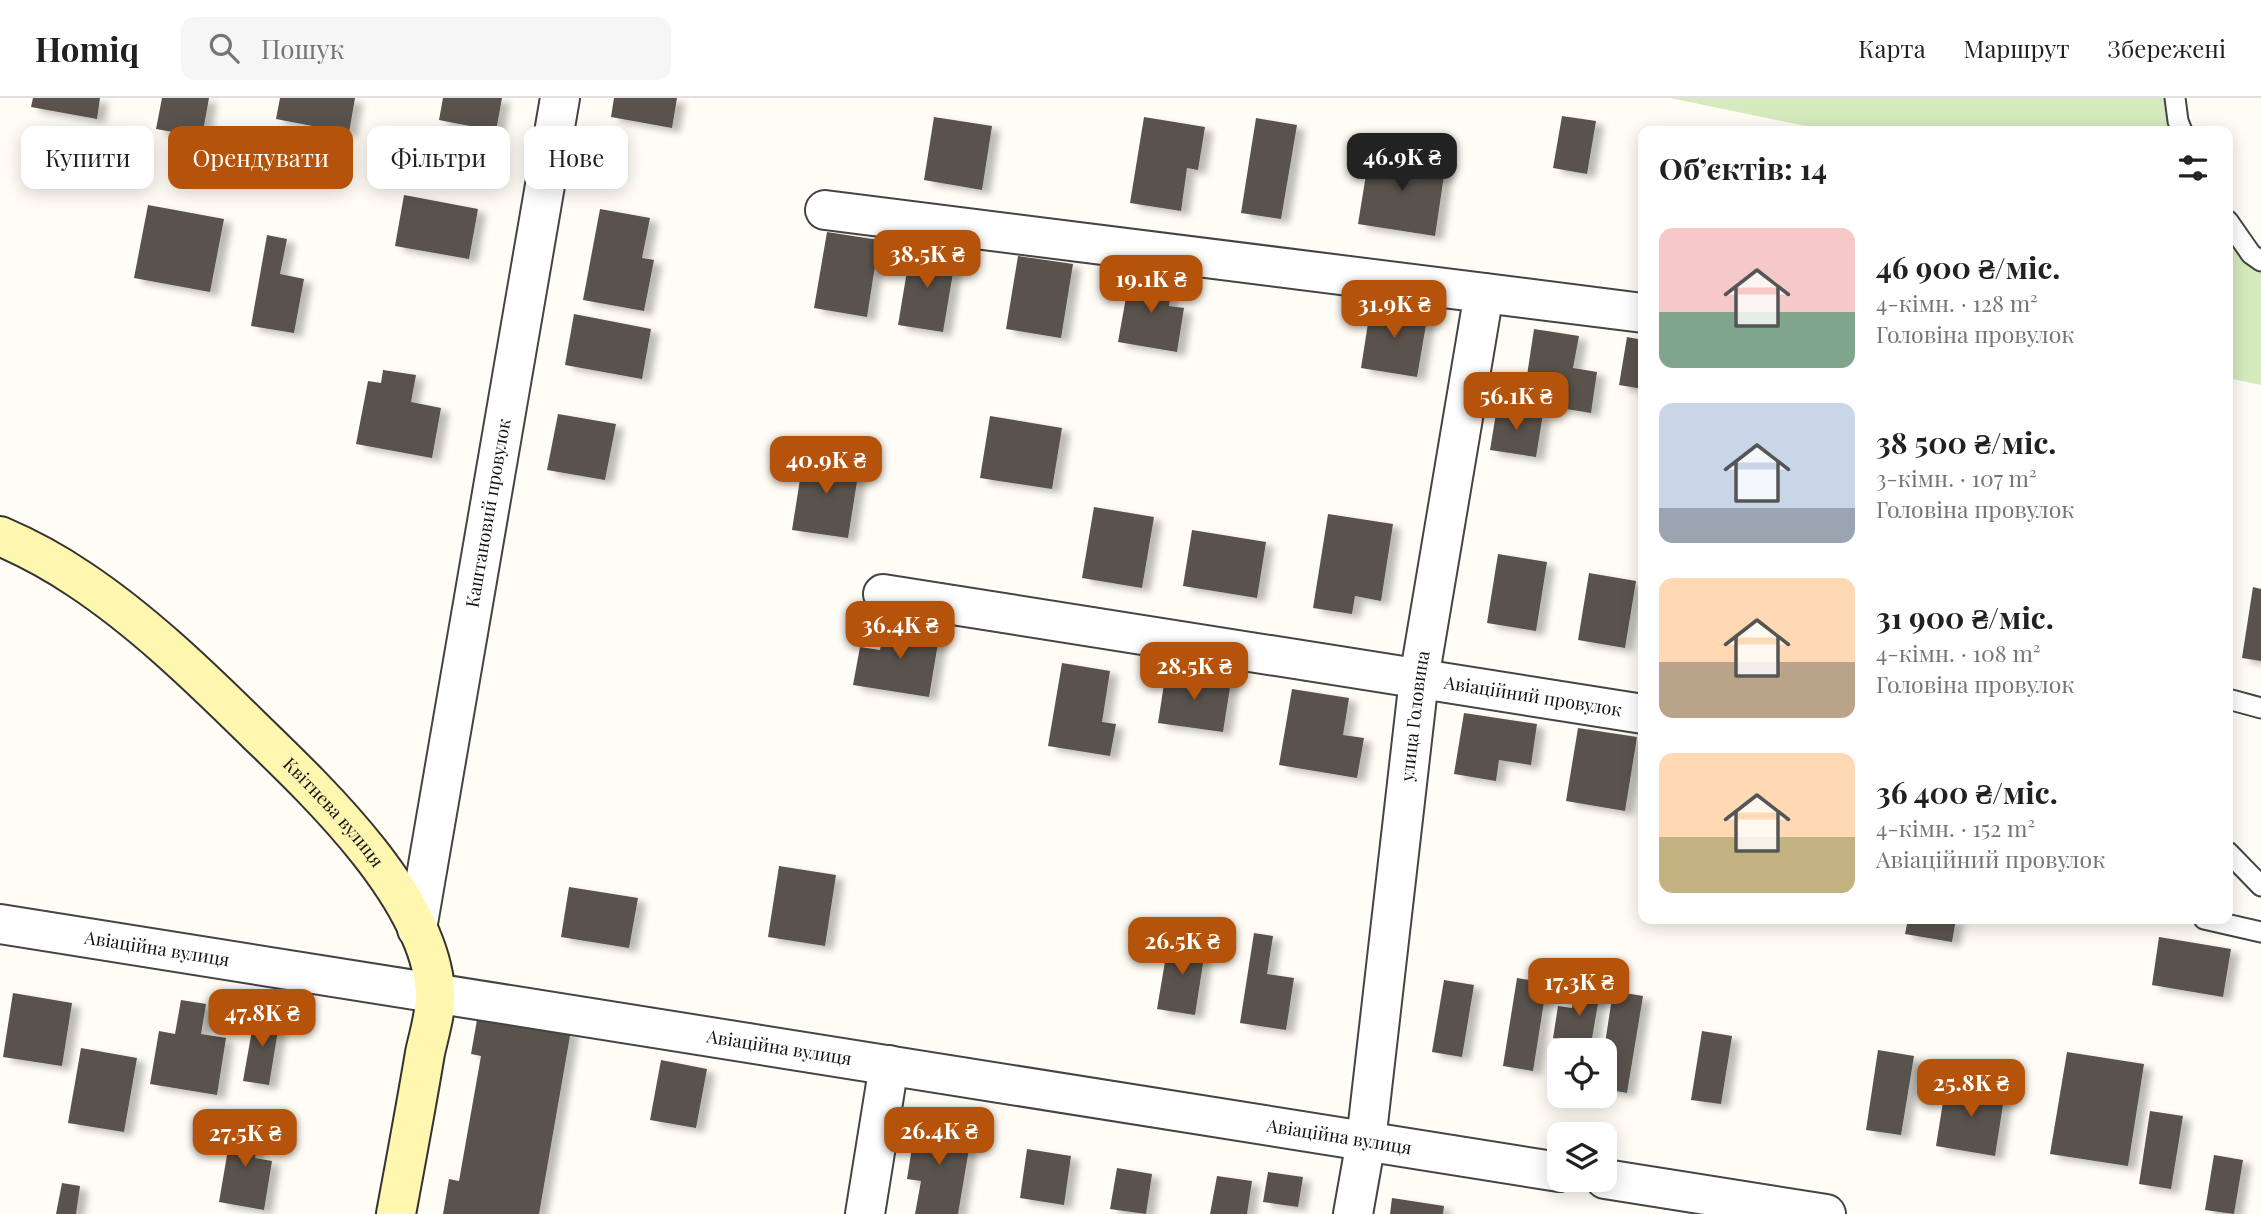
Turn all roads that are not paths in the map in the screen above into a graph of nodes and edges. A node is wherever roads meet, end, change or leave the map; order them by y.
1 (560, 98) edge
2 (2175, 98) edge
3 (2180, 126) edge
4 (825, 211) dead end
5 (2233, 228) edge
6 (2261, 261) edge
7 (1484, 293) junction
8 (1638, 312) edge
9 (0, 536) edge
10 (883, 594) dead end
11 (1419, 679) junction
12 (2233, 700) edge
13 (2261, 708) edge
14 (1638, 713) edge
15 (2233, 857) edge
16 (2261, 886) edge
17 (0, 924) edge
18 (2226, 924) edge
19 (417, 929) junction
20 (2261, 932) edge
21 (436, 993) junction
22 (889, 1065) junction
23 (1366, 1141) junction
24 (1547, 1170) edge
25 (1617, 1181) edge
26 (1805, 1212) edge
27 (396, 1214) edge
28 (865, 1214) edge
29 (1353, 1214) edge

1 - 19 street, Каштановий провулок
2 - 3 lane
4 - 7 street
5 - 6 lane
7 - 8 street
7 - 11 street, улица Головина
9 - 19 main road, Квітнева вулиця
10 - 11 street, Авіаційний провулок
11 - 14 street, Авіаційний провулок
11 - 23 street, улица Головина
12 - 13 lane
15 - 16 lane
17 - 21 street, Авіаційна вулиця
18 - 20 lane
19 - 21 main road, Квітнева вулиця
21 - 22 street, Авіаційна вулиця
21 - 27 main road, Квітнева вулиця
22 - 23 street, Авіаційна вулиця
22 - 28 street
23 - 24 street, Авіаційна вулиця
23 - 29 street, улица Головина
25 - 26 street

